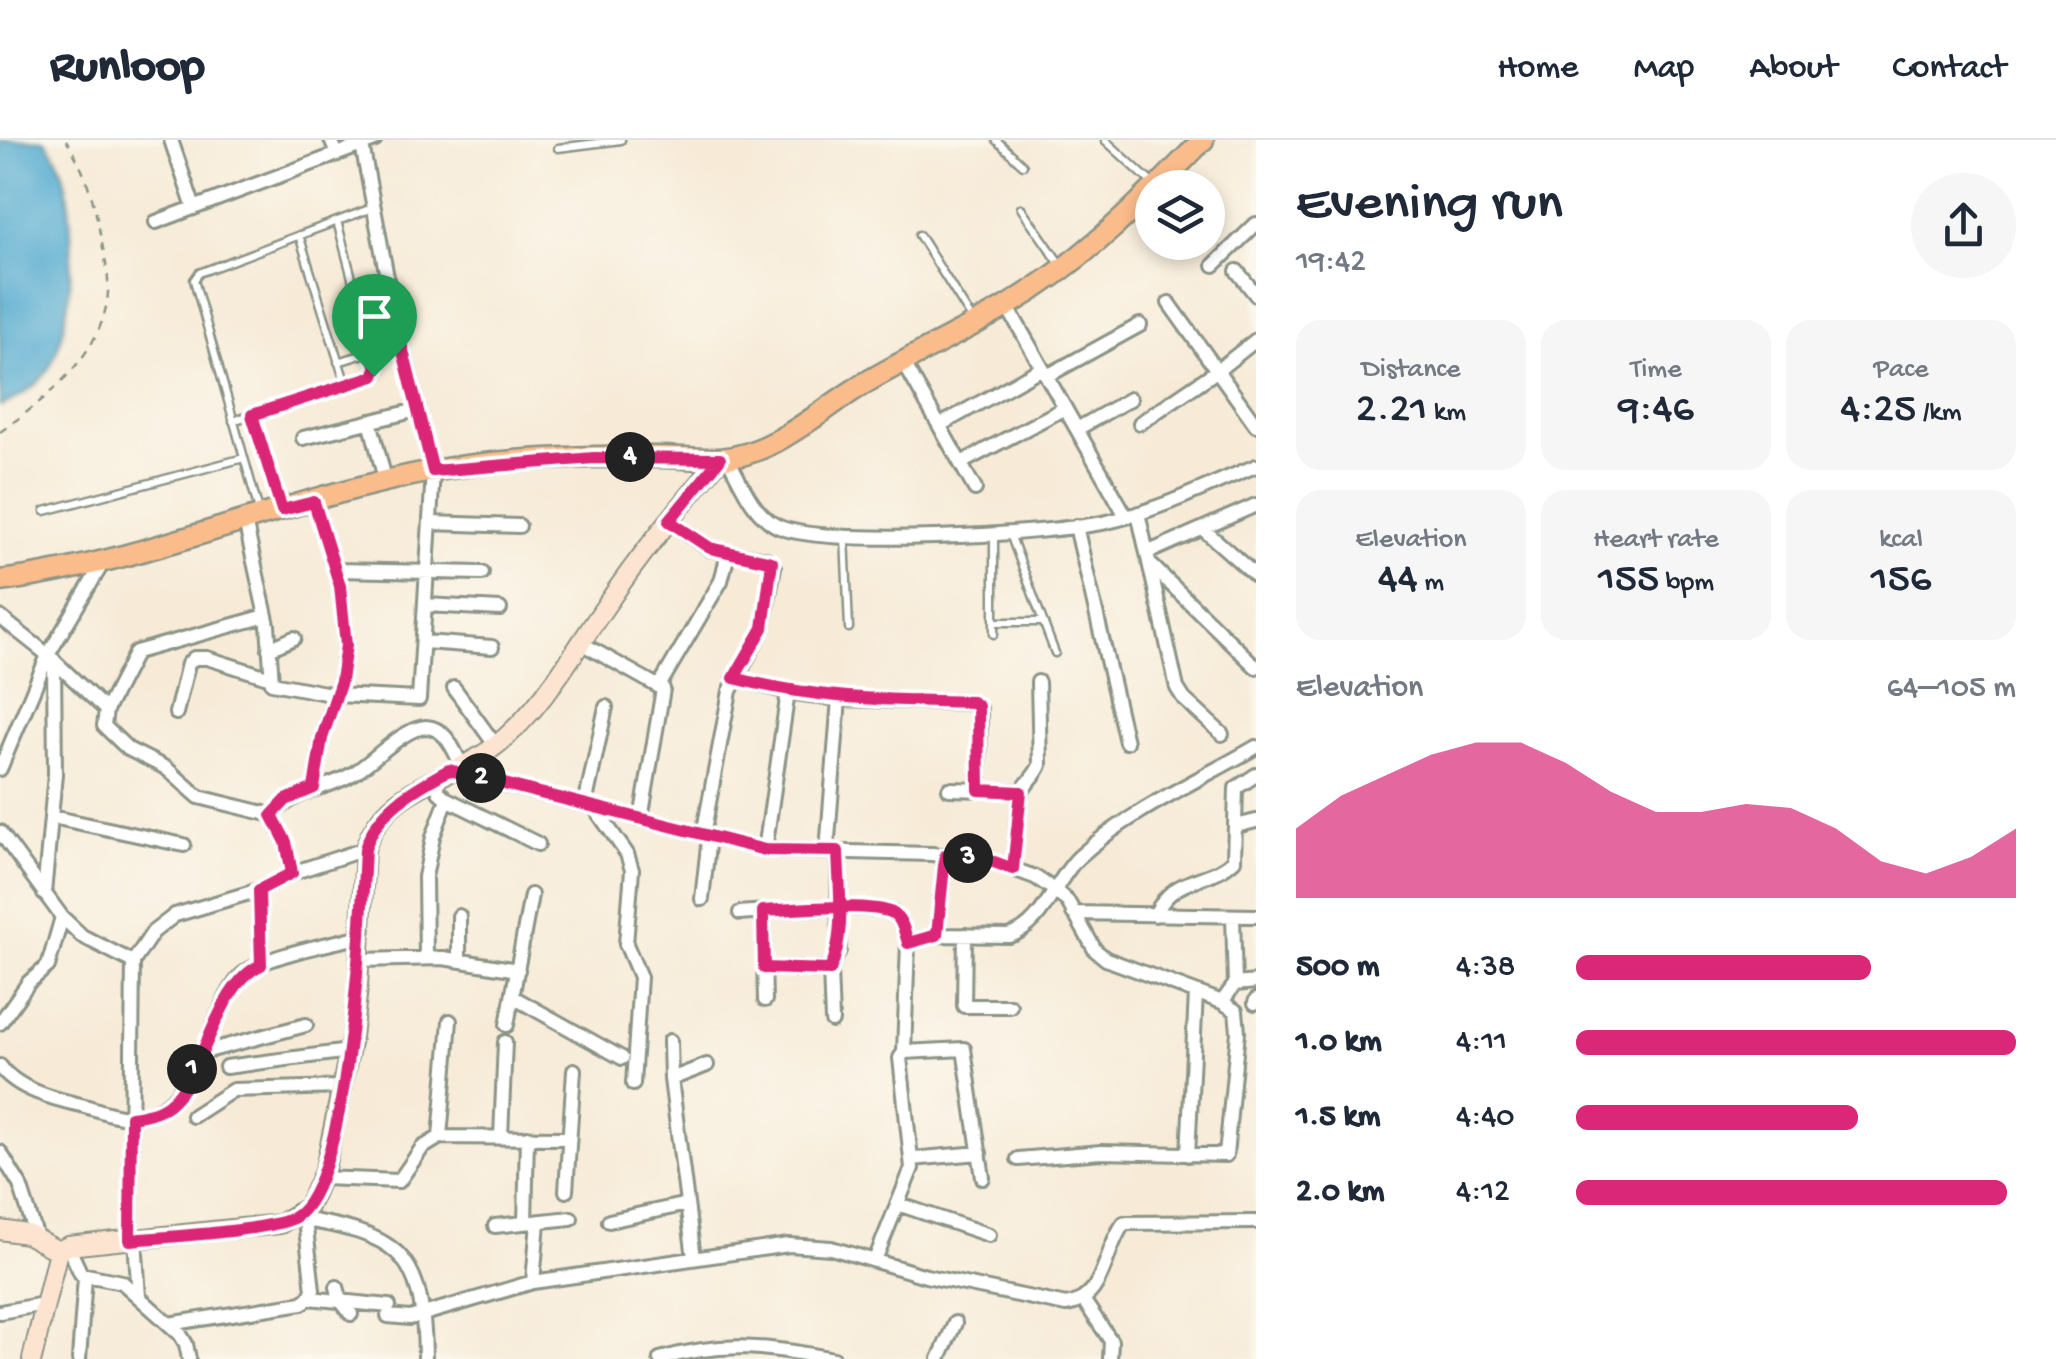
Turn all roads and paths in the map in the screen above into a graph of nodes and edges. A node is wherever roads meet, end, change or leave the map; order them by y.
1 (66, 140) edge
2 (170, 140) edge
3 (330, 140) edge
4 (621, 140) edge
5 (996, 140) edge
6 (1106, 140) edge
7 (368, 142) edge
8 (1195, 143) edge
9 (558, 148) dead end
10 (337, 154) junction
11 (1023, 165) dead end
12 (1137, 170) edge
13 (1171, 170) edge
14 (373, 207) junction
15 (194, 208) junction
16 (1020, 208) dead end
17 (1135, 208) edge
18 (336, 221) junction
19 (156, 222) dead end
20 (1256, 224) edge
21 (299, 235) junction
22 (919, 235) dead end
23 (1214, 265) dead end
24 (1064, 269) junction
25 (1237, 271) dead end
26 (1256, 295) edge
27 (1169, 302) dead end
28 (1007, 306) junction
29 (975, 324) junction
30 (1140, 325) dead end
31 (1256, 340) edge
32 (401, 343) junction
33 (372, 351) junction
34 (338, 362) junction
35 (904, 363) junction
36 (1218, 370) junction
37 (1045, 372) junction
38 (346, 385) junction
39 (1130, 399) dead end
40 (1066, 408) junction
41 (417, 410) junction
42 (252, 415) junction
43 (233, 421) junction
44 (370, 422) junction
45 (1140, 422) dead end
46 (940, 425) junction
47 (1256, 425) edge
48 (1077, 429) junction
49 (0, 432) edge
50 (303, 438) dead end
51 (244, 458) junction
52 (724, 458) junction
53 (961, 463) junction
54 (1256, 466) edge
55 (433, 471) junction
56 (386, 483) junction
57 (975, 488) dead end
58 (314, 502) junction
59 (1256, 505) edge
60 (282, 510) junction
61 (45, 511) dead end
62 (1132, 514) junction
63 (253, 519) junction
64 (669, 521) junction
65 (430, 523) junction
66 (519, 526) dead end
67 (1076, 526) junction
68 (1203, 528) junction
69 (1009, 533) junction
70 (994, 534) junction
71 (844, 536) junction
72 (728, 554) junction
73 (1148, 558) junction
74 (104, 561) junction
75 (336, 570) junction
76 (428, 570) junction
77 (482, 573) dead end
78 (1256, 576) edge
79 (0, 581) edge
80 (426, 605) junction
81 (500, 609) dead end
82 (266, 616) junction
83 (0, 617) edge
84 (994, 622) junction
85 (1043, 622) junction
86 (849, 628) dead end
87 (994, 634) dead end
88 (294, 638) dead end
89 (424, 642) junction
90 (581, 643) junction
91 (492, 647) dead end
92 (270, 649) junction
93 (1055, 654) dead end
94 (51, 658) junction
95 (1256, 666) edge
96 (271, 678) junction
97 (734, 678) junction
98 (1038, 682) dead end
99 (660, 686) junction
100 (454, 688) dead end
101 (788, 692) junction
102 (336, 695) junction
103 (839, 699) junction
104 (606, 707) dead end
105 (106, 710) junction
106 (176, 713) dead end
107 (1222, 734) dead end
108 (1126, 742) dead end
109 (496, 746) junction
110 (1256, 748) edge
111 (0, 769) edge
112 (448, 771) junction
113 (1256, 775) edge
114 (314, 788) junction
115 (949, 789) dead end
116 (979, 790) junction
117 (1021, 792) junction
118 (447, 799) junction
119 (589, 806) junction
120 (272, 815) junction
121 (52, 817) junction
122 (641, 820) junction
123 (1256, 821) edge
124 (1236, 826) junction
125 (0, 832) edge
126 (706, 836) junction
127 (184, 844) dead end
128 (538, 844) dead end
129 (365, 849) junction
130 (765, 850) junction
131 (832, 851) junction
132 (945, 856) junction
133 (1013, 869) junction
134 (292, 873) junction
135 (259, 890) junction
136 (1056, 891) junction
137 (44, 894) junction
138 (531, 895) dead end
139 (702, 898) dead end
140 (840, 907) junction
141 (763, 911) junction
142 (740, 913) dead end
143 (1074, 913) junction
144 (1155, 915) junction
145 (459, 916) dead end
146 (1233, 916) junction
147 (1256, 916) edge
148 (62, 917) junction
149 (937, 935) junction
150 (965, 935) junction
151 (362, 936) junction
152 (908, 943) junction
153 (426, 958) junction
154 (360, 960) junction
155 (459, 960) junction
156 (132, 962) junction
157 (261, 965) junction
158 (764, 968) junction
159 (518, 970) junction
160 (830, 970) junction
161 (1256, 982) edge
162 (1234, 984) junction
163 (1196, 992) junction
164 (513, 997) junction
165 (765, 1000) dead end
166 (1222, 1002) junction
167 (1010, 1006) dead end
168 (832, 1021) dead end
169 (450, 1022) dead end
170 (0, 1023) edge
171 (1238, 1023) junction
172 (507, 1025) dead end
173 (306, 1026) dead end
174 (1256, 1027) edge
175 (506, 1042) dead end
176 (670, 1042) dead end
177 (349, 1052) junction
178 (904, 1052) junction
179 (200, 1053) junction
180 (622, 1058) dead end
181 (706, 1065) dead end
182 (0, 1066) edge
183 (226, 1067) dead end
184 (574, 1070) dead end
185 (671, 1079) junction
186 (633, 1084) dead end
187 (342, 1086) junction
188 (193, 1116) dead end
189 (131, 1117) junction
190 (440, 1137) junction
191 (501, 1137) junction
192 (526, 1137) junction
193 (570, 1138) junction
194 (0, 1152) edge
195 (980, 1152) junction
196 (1188, 1155) junction
197 (911, 1159) junction
198 (1018, 1159) dead end
199 (322, 1178) junction
200 (983, 1178) dead end
201 (566, 1191) dead end
202 (687, 1204) junction
203 (898, 1204) junction
204 (570, 1218) dead end
205 (300, 1219) junction
206 (609, 1221) dead end
207 (532, 1222) junction
208 (1256, 1222) edge
209 (495, 1226) dead end
210 (0, 1230) edge
211 (989, 1235) dead end
212 (37, 1238) junction
213 (132, 1240) junction
214 (63, 1248) junction
215 (694, 1258) junction
216 (875, 1260) junction
217 (85, 1276) junction
218 (533, 1282) junction
219 (339, 1294) junction
220 (140, 1298) junction
221 (310, 1298) junction
222 (1084, 1301) junction
223 (44, 1304) junction
224 (423, 1307) junction
225 (0, 1312) edge
226 (351, 1314) dead end
227 (955, 1323) dead end
228 (168, 1324) junction
229 (730, 1353) edge
230 (806, 1356) edge
231 (32, 1359) edge
232 (79, 1359) edge
233 (189, 1359) edge
234 (425, 1359) edge
235 (660, 1359) edge
236 (834, 1359) edge
237 (939, 1359) edge
238 (1110, 1359) edge

1 - 49 path
2 - 15 street
3 - 10 street
4 - 9 lane
5 - 11 lane
6 - 12 lane
7 - 10 street
7 - 14 street
8 - 13 main road
10 - 15 street
14 - 18 lane
14 - 32 street
15 - 19 street
16 - 24 lane
17 - 24 main road
18 - 21 lane
18 - 33 lane
20 - 23 street
21 - 34 lane
21 - 43 lane
22 - 29 lane
24 - 28 main road
25 - 26 street
27 - 36 street
28 - 29 main road
28 - 37 street
29 - 35 main road
30 - 37 street
31 - 36 street
32 - 33 lane
32 - 41 street
33 - 34 lane
33 - 38 lane
34 - 38 lane
35 - 46 street
35 - 52 main road
36 - 45 street
36 - 47 street
37 - 40 street
37 - 46 street
38 - 42 lane
39 - 48 street
40 - 48 street
40 - 53 street
41 - 44 street
41 - 55 street
42 - 43 lane
42 - 60 lane
43 - 51 lane
44 - 50 street
44 - 56 street
46 - 53 street
48 - 62 street
51 - 61 lane
51 - 63 lane
52 - 55 main road
52 - 64 main road
52 - 71 street
53 - 57 street
54 - 62 street
55 - 56 main road
55 - 65 street
56 - 58 main road
58 - 60 main road
58 - 75 street
59 - 68 street
60 - 63 main road
62 - 67 street
62 - 73 street
63 - 74 main road
63 - 82 street
64 - 72 street
64 - 90 main road
65 - 66 street
65 - 76 street
67 - 69 street
67 - 108 street
68 - 73 street
68 - 78 street
69 - 70 street
69 - 85 lane
70 - 71 street
70 - 84 lane
71 - 86 lane
72 - 97 street
72 - 99 street
73 - 95 street
73 - 107 street
74 - 79 main road
74 - 94 street
75 - 76 street
75 - 102 street
76 - 77 street
76 - 80 street
80 - 81 street
80 - 89 street
82 - 92 street
82 - 105 street
83 - 94 street
84 - 85 lane
84 - 87 lane
85 - 93 lane
88 - 92 street
89 - 91 street
89 - 102 street
90 - 99 street
90 - 109 main road
92 - 96 street
94 - 105 street
94 - 111 street
94 - 121 street
96 - 102 street
96 - 106 street
97 - 101 street
97 - 126 street
98 - 117 street
99 - 122 street
100 - 109 street
101 - 103 street
101 - 130 street
102 - 114 street
103 - 116 street
103 - 131 street
104 - 119 street
105 - 120 street
109 - 112 main road
110 - 136 street
112 - 114 street
112 - 118 street
112 - 119 street
112 - 129 main road
113 - 124 street
114 - 120 street
115 - 116 street
116 - 117 street
117 - 133 street
118 - 128 street
118 - 153 street
119 - 122 street
119 - 186 street
120 - 134 street
121 - 127 street
121 - 137 street
122 - 126 street
123 - 124 street
124 - 144 street
125 - 137 street
126 - 130 street
126 - 139 street
129 - 134 street
129 - 151 main road
130 - 131 street
131 - 132 street
131 - 140 street
132 - 133 street
132 - 149 street
133 - 136 street
134 - 135 street
135 - 156 street
135 - 157 street
136 - 143 street
136 - 150 street
137 - 148 street
138 - 159 street
140 - 141 street
140 - 152 street
140 - 160 street
141 - 142 street
141 - 158 street
143 - 144 street
143 - 163 street
144 - 146 street
145 - 155 street
146 - 147 street
146 - 162 street
148 - 156 street
148 - 170 street
149 - 150 street
149 - 152 street
150 - 167 street
151 - 154 main road
151 - 157 street
152 - 178 street
153 - 154 street
153 - 155 street
154 - 177 main road
155 - 159 street
156 - 189 street
157 - 179 street
158 - 160 street
158 - 165 street
159 - 164 street
160 - 168 street
161 - 162 street
162 - 166 street
163 - 166 street
163 - 196 street
164 - 172 street
164 - 180 street
166 - 171 street
169 - 190 street
171 - 174 street
171 - 196 street
173 - 179 street
175 - 191 street
176 - 185 street
177 - 183 street
177 - 187 main road
178 - 195 street
178 - 197 street
179 - 189 street
181 - 185 street
182 - 189 street
184 - 193 street
185 - 202 street
187 - 188 street
187 - 199 main road
189 - 213 street
190 - 191 street
190 - 199 street
191 - 192 street
192 - 193 street
192 - 207 street
193 - 201 street
194 - 212 street
195 - 197 street
195 - 200 street
196 - 198 street
197 - 203 street
199 - 205 main road
202 - 206 street
202 - 215 street
203 - 211 street
203 - 216 street
204 - 207 street
205 - 213 main road
205 - 221 street
205 - 224 street
207 - 209 street
207 - 218 street
208 - 222 street
210 - 212 main road
212 - 214 main road
213 - 214 main road
213 - 220 street
214 - 217 street
214 - 223 main road
215 - 216 street
215 - 218 street
216 - 222 street
217 - 220 street
217 - 232 street
218 - 224 street
219 - 221 street
219 - 224 street
219 - 226 street
220 - 228 street
221 - 228 street
222 - 238 street
223 - 225 street
223 - 231 main road
224 - 234 street
227 - 237 street
228 - 233 street
229 - 230 street
229 - 235 street
230 - 236 street

